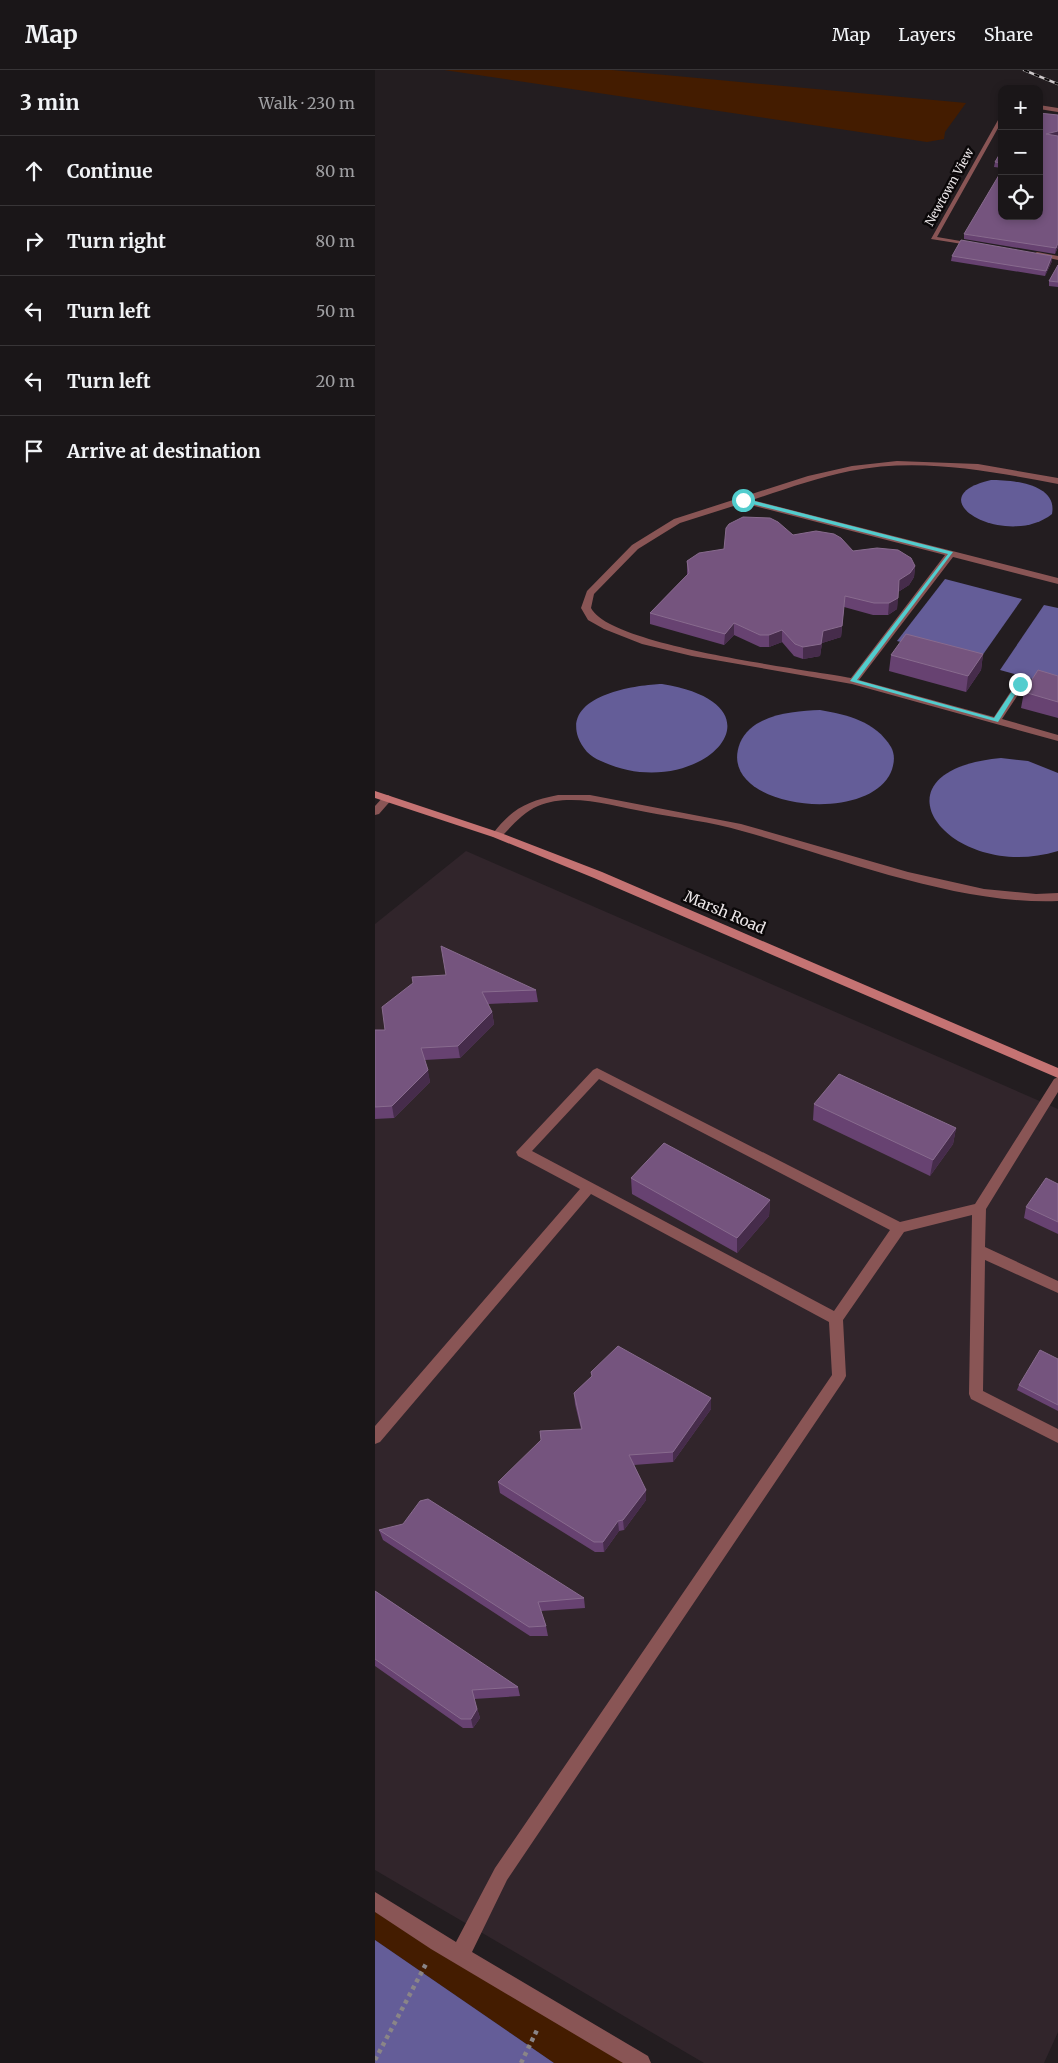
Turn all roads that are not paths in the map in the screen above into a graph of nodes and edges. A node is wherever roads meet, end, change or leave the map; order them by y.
1 (1043, 108) edge
2 (1058, 110) edge
3 (998, 123) edge
4 (981, 245) edge
5 (1029, 253) edge
6 (1058, 258) edge
7 (1058, 481) edge
8 (743, 500) junction
9 (951, 553) junction
10 (1058, 581) edge
11 (853, 681) junction
12 (1020, 684) dead end
13 (996, 720) junction
14 (1058, 738) edge
15 (375, 794) edge
16 (388, 798) junction
17 (375, 812) edge
18 (497, 835) junction
19 (1058, 897) edge
20 (1058, 1073) edge
21 (1058, 1082) edge
22 (589, 1187) junction
23 (979, 1208) junction
24 (899, 1228) junction
25 (978, 1250) junction
26 (1058, 1287) edge
27 (837, 1319) junction
28 (1058, 1436) edge
29 (375, 1437) edge
30 (375, 1901) edge
31 (460, 1955) junction
32 (641, 2063) edge

1 - 2 street
3 - 4 street, Newtown View
5 - 6 street
7 - 8 street
8 - 9 street
8 - 11 street
9 - 10 street
9 - 11 street
11 - 13 street
12 - 13 street
13 - 14 street
15 - 16 main road, Marsh Road
16 - 17 street
16 - 18 main road, Marsh Road
18 - 19 street
18 - 20 main road, Marsh Road
21 - 23 street
22 - 24 street
22 - 27 street
22 - 29 street
23 - 24 street
23 - 25 street
24 - 27 street
25 - 26 street
25 - 28 street
27 - 31 street
30 - 31 street
31 - 32 street

